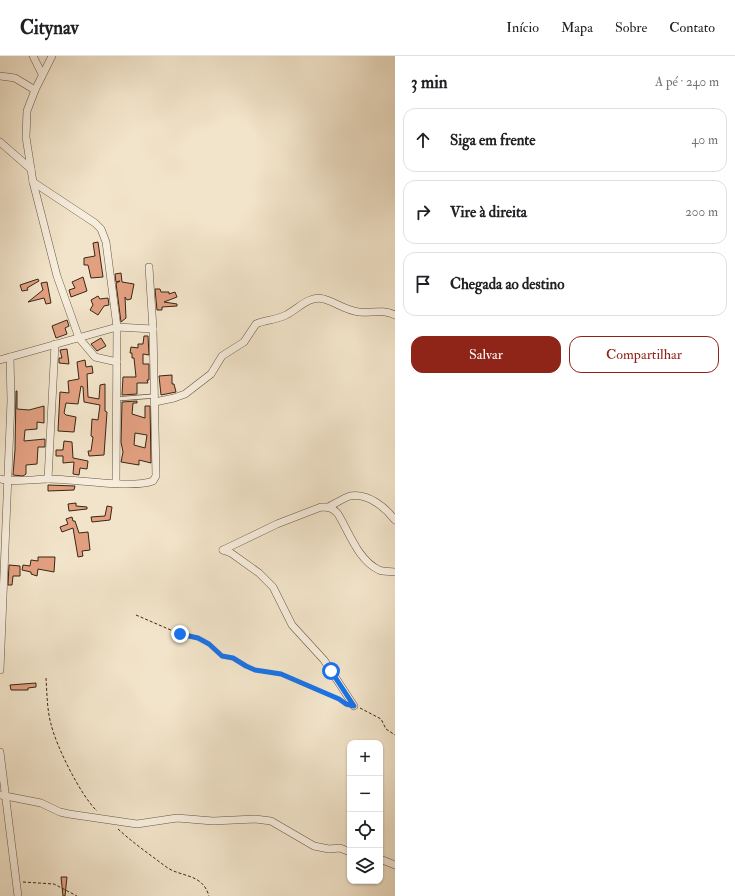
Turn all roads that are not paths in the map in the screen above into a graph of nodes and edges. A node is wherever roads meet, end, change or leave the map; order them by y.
1 (33, 56) edge
2 (52, 56) edge
3 (42, 74) junction
4 (0, 76) edge
5 (35, 90) junction
6 (0, 142) edge
7 (31, 169) junction
8 (33, 182) junction
9 (149, 267) dead end
10 (395, 315) edge
11 (117, 327) junction
12 (153, 329) junction
13 (79, 338) junction
14 (55, 344) junction
15 (10, 357) junction
16 (0, 360) edge
17 (117, 362) junction
18 (116, 398) junction
19 (154, 399) junction
20 (48, 479) junction
21 (4, 480) edge
22 (116, 483) junction
23 (328, 507) junction
24 (395, 520) edge
25 (2, 561) edge
26 (395, 572) edge
27 (0, 670) edge
28 (354, 706) road end
29 (0, 752) edge
30 (2, 795) edge
31 (347, 851) edge
32 (383, 860) edge
33 (395, 865) edge
34 (18, 896) edge

1 - 3 street
2 - 3 street
3 - 5 street
4 - 5 street
5 - 7 street
6 - 7 street
7 - 8 street
8 - 11 street
8 - 13 street
9 - 12 street
10 - 19 street
11 - 12 street
11 - 13 street
11 - 17 street
12 - 19 street
13 - 14 street
13 - 17 street
14 - 15 street
14 - 20 street
15 - 16 street
15 - 21 street
17 - 18 street
18 - 19 lane
18 - 22 street
19 - 22 street
20 - 21 street
20 - 22 street
21 - 25 street
23 - 24 street
23 - 26 street
23 - 28 street
25 - 27 street
29 - 30 street
30 - 31 street
30 - 34 street
32 - 33 street

